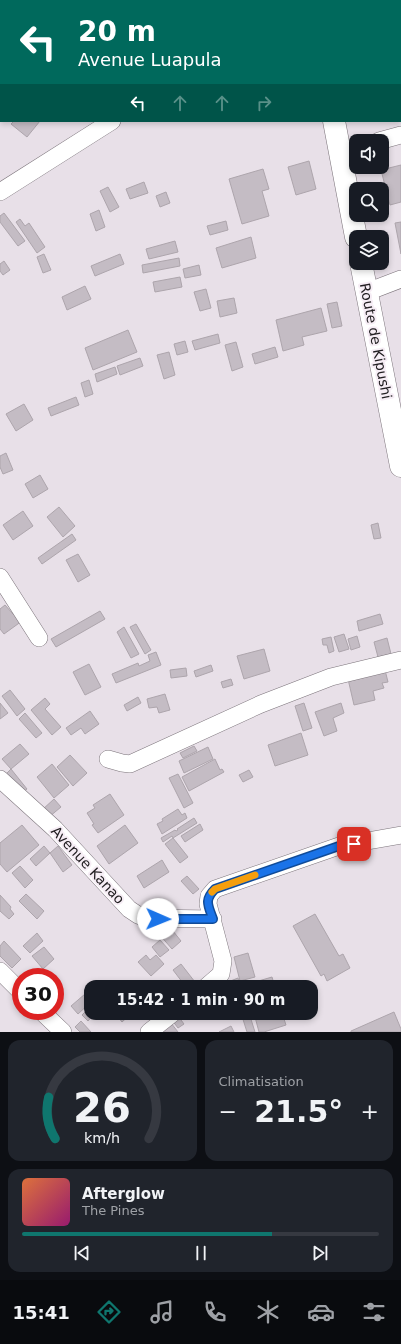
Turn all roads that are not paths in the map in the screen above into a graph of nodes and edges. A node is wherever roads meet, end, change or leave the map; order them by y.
1 (110, 122) edge
2 (334, 122) edge
3 (401, 135) edge
4 (389, 138) edge
5 (348, 150) edge
6 (0, 192) edge
7 (355, 230) edge
8 (362, 270) edge
9 (401, 279) edge
10 (367, 292) junction
11 (401, 466) edge
12 (0, 577) edge
13 (39, 638) dead end
14 (401, 660) edge
15 (108, 759) dead end
16 (0, 779) edge
17 (401, 835) edge
18 (213, 919) junction
19 (0, 971) edge
20 (214, 980) edge
21 (12, 983) edge
22 (50, 1020) edge
23 (164, 1020) edge
24 (63, 1032) edge
25 (149, 1032) edge

1 - 6 street
2 - 5 main road
3 - 4 street
5 - 7 main road
8 - 10 main road, Route de Kipushi
9 - 10 street
10 - 11 main road, Route de Kipushi
12 - 13 street
14 - 15 street
16 - 18 street, Avenue Kanao
17 - 18 street
18 - 20 street
19 - 21 street
22 - 24 street
23 - 25 street

